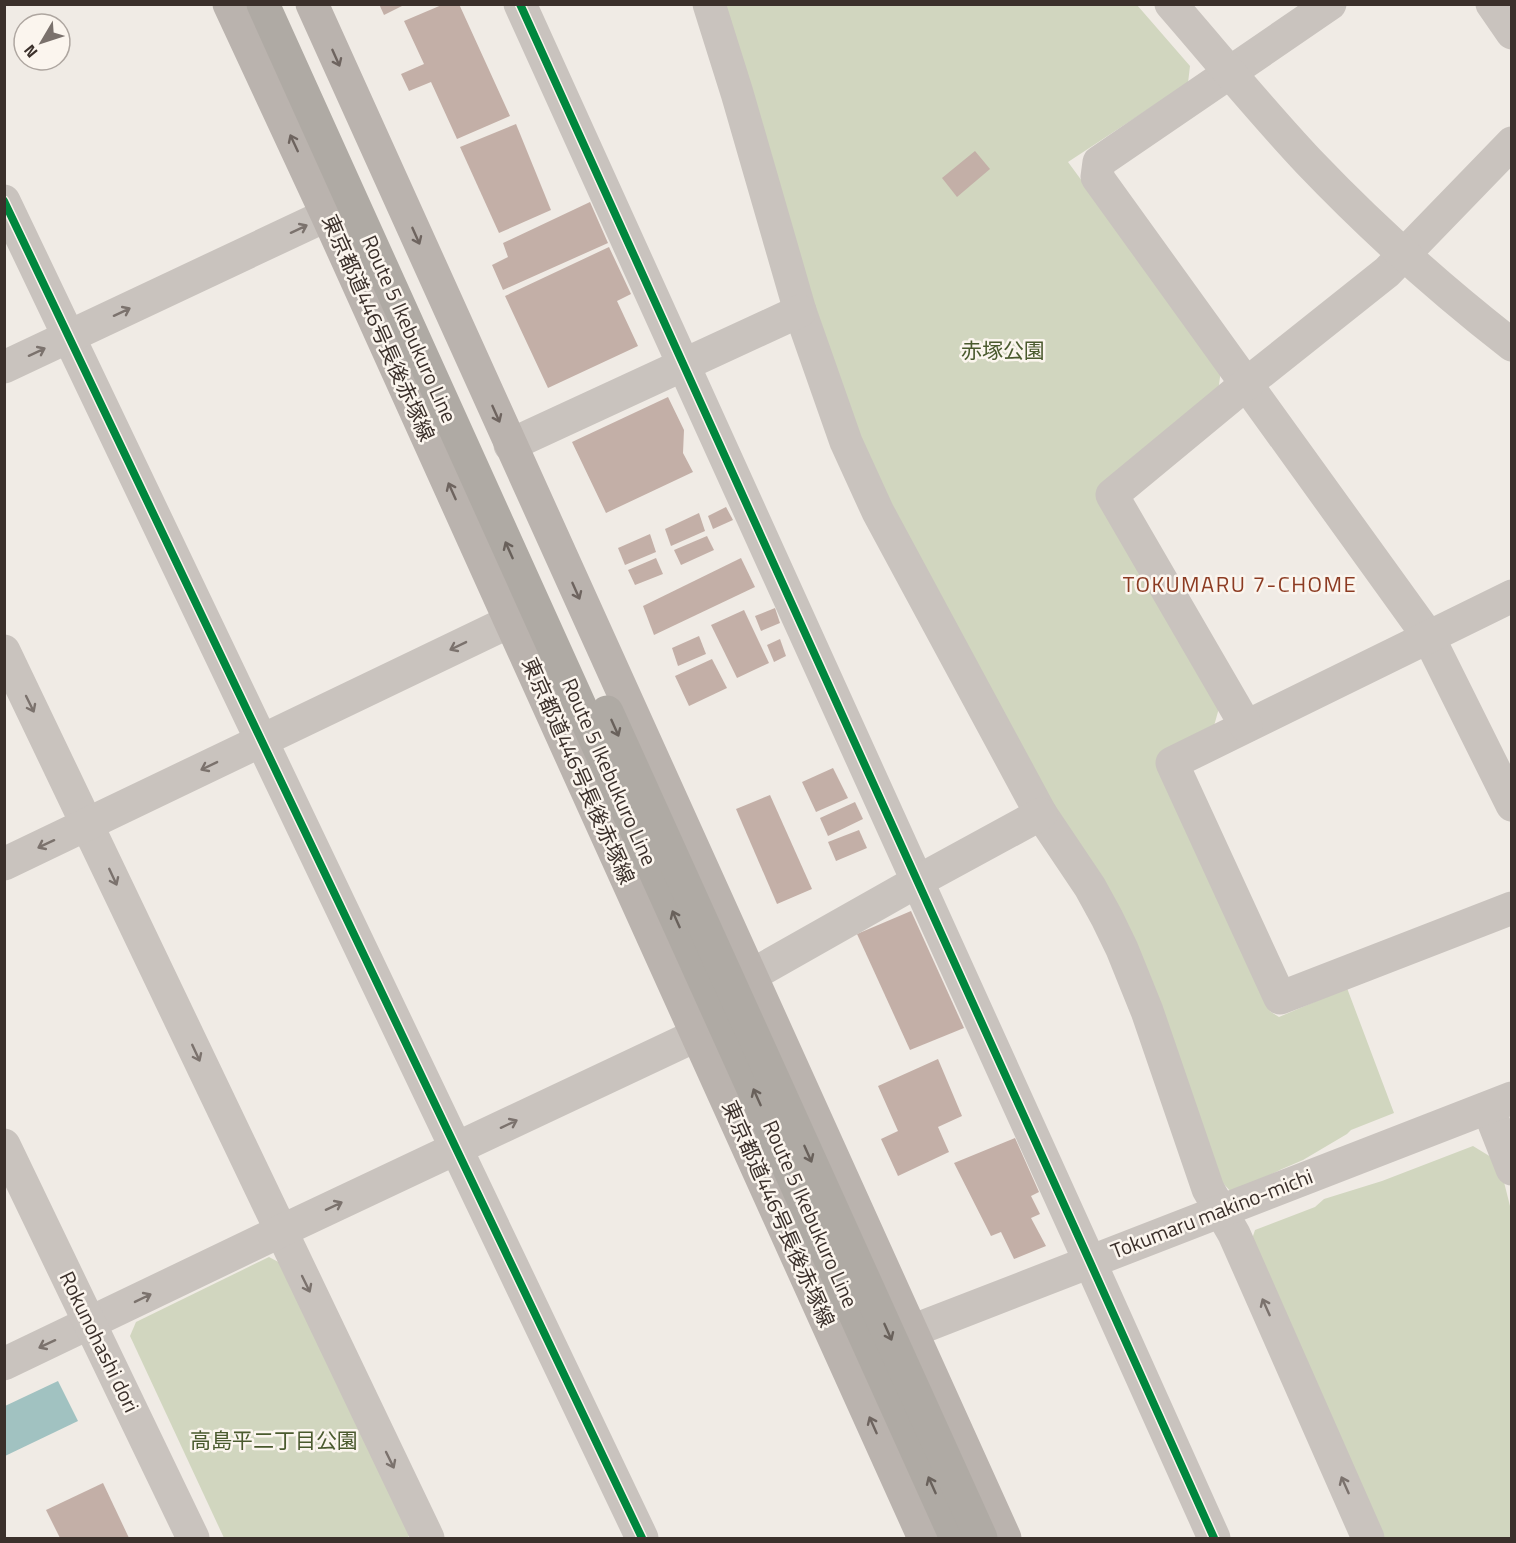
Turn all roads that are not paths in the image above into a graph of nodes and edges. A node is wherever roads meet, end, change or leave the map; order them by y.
1 (230, 4) edge
2 (263, 4) edge
3 (289, 4) edge
4 (312, 4) edge
5 (520, 4) edge
6 (709, 4) edge
7 (1171, 4) edge
8 (1330, 4) edge
9 (1492, 4) edge
10 (1512, 33) edge
11 (1230, 73) junction
12 (1512, 143) edge
13 (4, 201) edge
14 (327, 215) junction
15 (1405, 255) junction
16 (800, 311) junction
17 (69, 336) junction
18 (1512, 345) edge
19 (684, 365) junction
20 (4, 367) edge
21 (1245, 385) junction
22 (510, 445) junction
23 (1512, 596) edge
24 (511, 621) junction
25 (1428, 636) junction
26 (4, 651) edge
27 (1246, 726) junction
28 (262, 741) junction
29 (1512, 805) edge
30 (1041, 814) junction
31 (88, 824) junction
32 (4, 864) edge
33 (918, 881) junction
34 (1512, 908) edge
35 (750, 976) junction
36 (698, 1035) junction
37 (1500, 1103) edge
38 (4, 1145) edge
39 (456, 1149) junction
40 (1512, 1169) edge
41 (1220, 1210) junction
42 (281, 1231) junction
43 (1090, 1262) junction
44 (90, 1324) junction
45 (912, 1330) junction
46 (4, 1364) edge
47 (922, 1538) edge
48 (193, 1539) edge
49 (428, 1539) edge
50 (642, 1539) edge
51 (956, 1539) edge
52 (981, 1539) edge
53 (1005, 1539) edge
54 (1214, 1539) edge
55 (1368, 1539) edge

14 -> 1 main road, 東京都道446号長後赤塚線
51 -> 2 highway, Route 5 Ikebukuro Line
3 -> 52 highway, Route 5 Ikebukuro Line
4 -> 22 main road
5 - 19 street
6 - 16 street
7 - 11 street
8 - 11 street
9 - 10 street
11 - 15 street
11 - 21 street
12 - 15 street
13 - 17 street
17 -> 14 street
24 -> 14 main road, 東京都道446号長後赤塚線
15 - 18 street
15 - 21 street
16 - 19 street
16 - 30 street
20 -> 17 street
17 - 28 street
19 - 22 street
19 - 33 street
21 - 25 street
21 - 27 street
22 -> 35 main road
23 - 25 street
24 -> 28 street
24 - 36 main road, 東京都道446号長後赤塚線
25 - 27 street
25 - 29 street
26 -> 31 street
27 - 34 street
28 -> 31 street
28 - 39 street
30 - 33 street
30 - 41 street
31 -> 32 street
31 -> 42 street
33 - 35 street
33 - 43 street
35 - 45 main road
39 -> 36 street
47 -> 36 main road, 東京都道446号長後赤塚線
37 - 40 street
37 - 41 street, Tokumaru makino-michi
38 - 44 street, Rokunohashi dori
42 -> 39 street
39 - 50 street
41 - 43 street, Tokumaru makino-michi
55 -> 41 street
44 -> 42 street
42 -> 49 street
43 - 45 street, Tokumaru makino-michi
43 - 54 street
44 -> 46 street
44 - 48 street, Rokunohashi dori
45 - 53 main road

